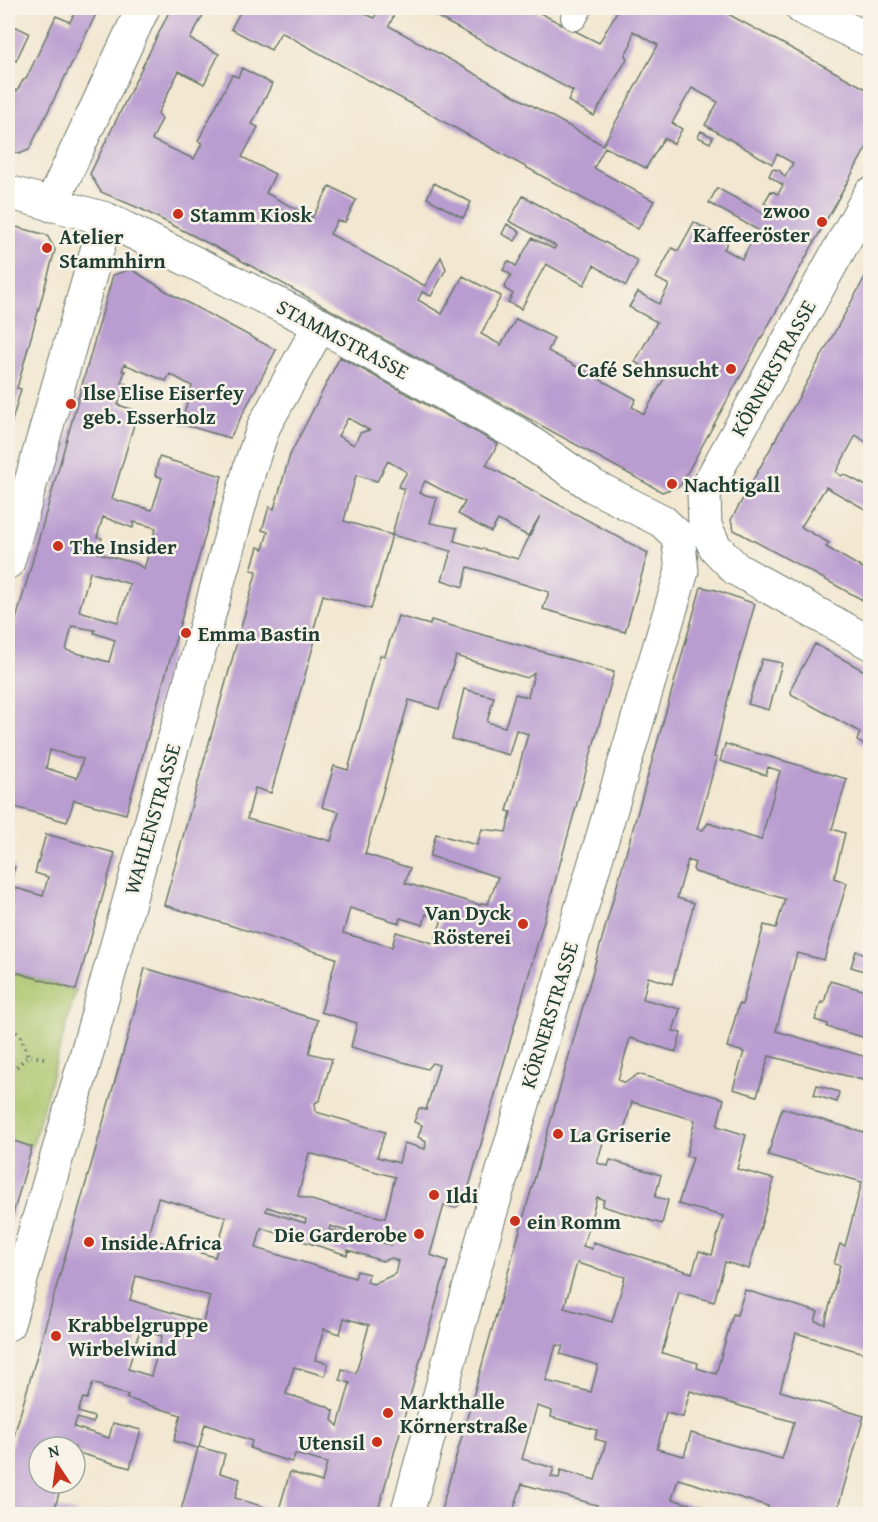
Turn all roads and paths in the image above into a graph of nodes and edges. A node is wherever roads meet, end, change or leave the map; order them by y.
1 (143, 8) edge
2 (802, 8) edge
3 (870, 40) edge
4 (8, 192) edge
5 (870, 194) edge
6 (51, 205) junction
7 (106, 219) junction
8 (320, 325) junction
9 (663, 521) joint
10 (8, 562) edge
11 (870, 643) edge
12 (8, 1023) edge
13 (28, 1056) junction
14 (83, 1067) junction
15 (8, 1075) edge
16 (8, 1323) edge
17 (407, 1515) edge

1 - 6 street
2 - 3 street
4 - 6 street, STAMMSTRASSE
5 - 11 street, KÖRNERSTRASSE
6 - 7 street, STAMMSTRASSE
7 - 8 street, STAMMSTRASSE
7 - 10 street
8 - 9 street, STAMMSTRASSE
8 - 14 street, WAHLENSTRASSE
9 - 17 street, KÖRNERSTRASSE
12 - 13 path
13 - 14 path
13 - 15 path
14 - 16 street, WAHLENSTRASSE

